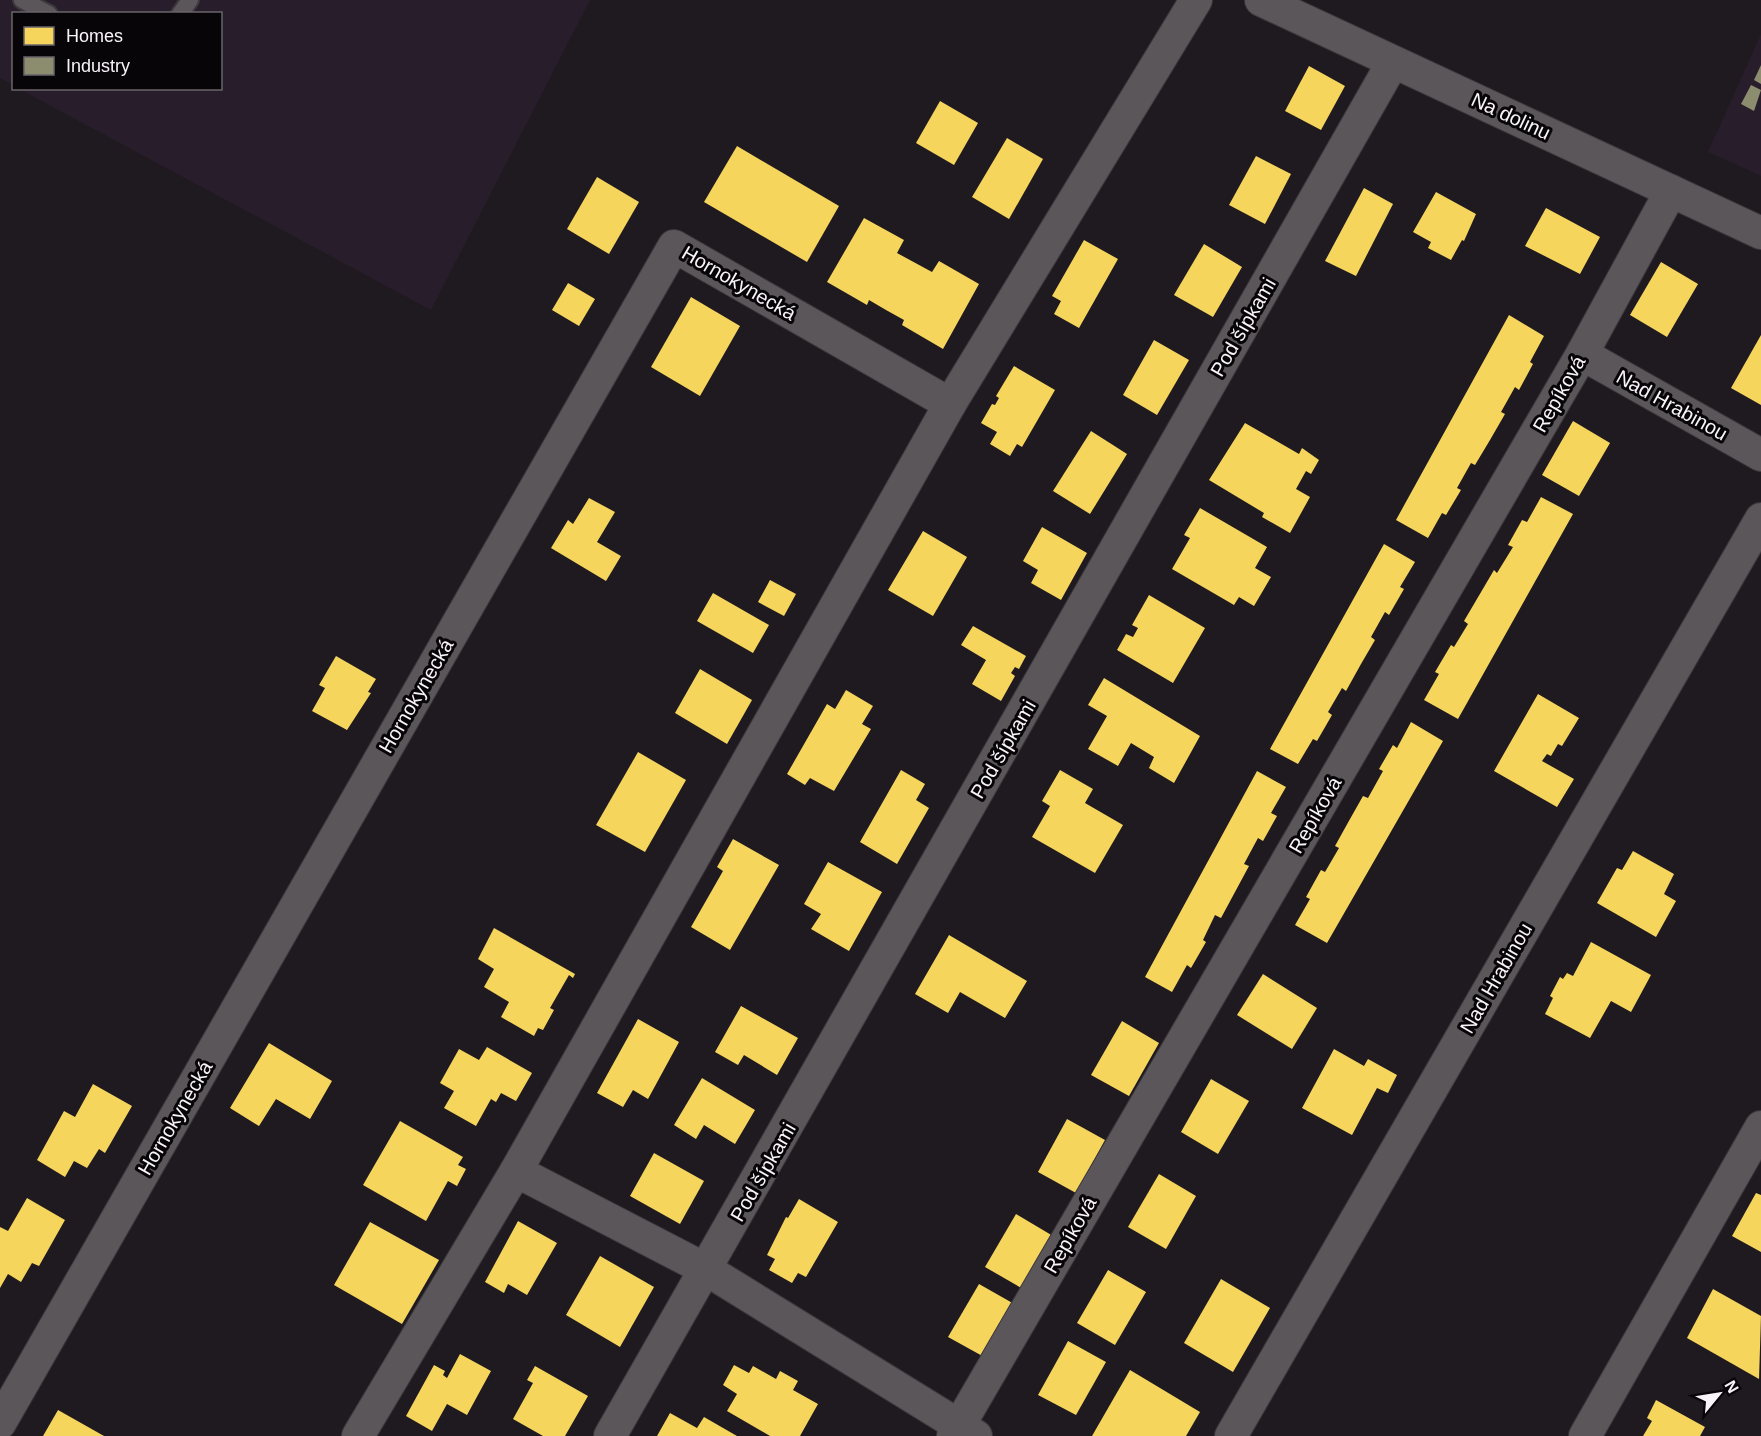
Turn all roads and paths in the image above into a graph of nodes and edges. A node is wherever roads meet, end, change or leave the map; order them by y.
1 (22, 0) edge
2 (1196, 0) edge
3 (1261, 0) edge
4 (45, 12) edge
5 (1393, 62) junction
6 (1671, 191) junction
7 (1761, 233) edge
8 (1582, 354) junction
9 (950, 404) junction
10 (1761, 455) edge
11 (1761, 519) edge
12 (1761, 1127) edge
13 (516, 1171) junction
14 (707, 1270) junction
15 (0, 1423) edge
16 (963, 1433) edge
17 (358, 1436) edge
18 (610, 1436) edge
19 (1231, 1436) edge
20 (1585, 1436) edge

1 - 4 lane
2 - 9 street
3 - 5 street, Na dolinu
5 - 6 street, Na dolinu
5 - 14 street, Pod šípkami
6 - 7 street, Na dolinu
6 - 8 street, Repíková
8 - 10 street, Nad Hrabinou
8 - 16 street, Repíková
9 - 13 street
9 - 15 street, Hornokynecká
11 - 19 street, Nad Hrabinou
12 - 20 street
13 - 14 street
13 - 17 street
14 - 16 street
14 - 18 street, Pod šípkami

